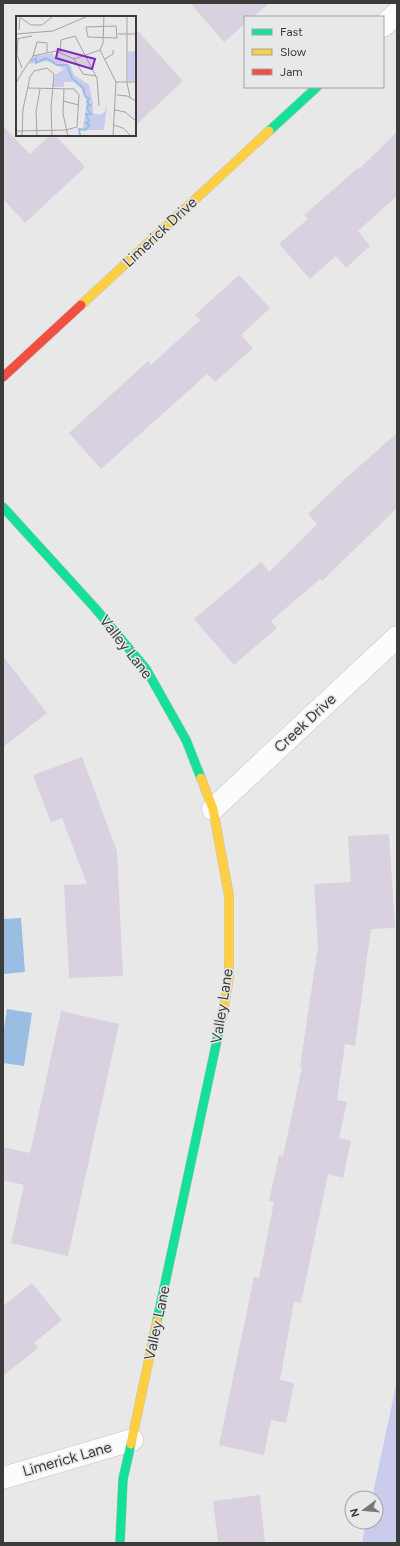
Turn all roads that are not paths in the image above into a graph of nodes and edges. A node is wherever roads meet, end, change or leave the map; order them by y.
1 (397, 13) edge
2 (384, 25) edge
3 (316, 88) edge
4 (3, 377) edge
5 (3, 506) edge
6 (397, 636) edge
7 (212, 809) junction
8 (132, 1440) junction
9 (3, 1478) edge
10 (120, 1543) edge

1 - 2 street
3 - 4 street, Limerick Drive
5 - 7 street, Valley Lane
6 - 7 street, Creek Drive
7 - 8 street, Valley Lane
8 - 9 street, Limerick Lane
8 - 10 street, Valley Lane

